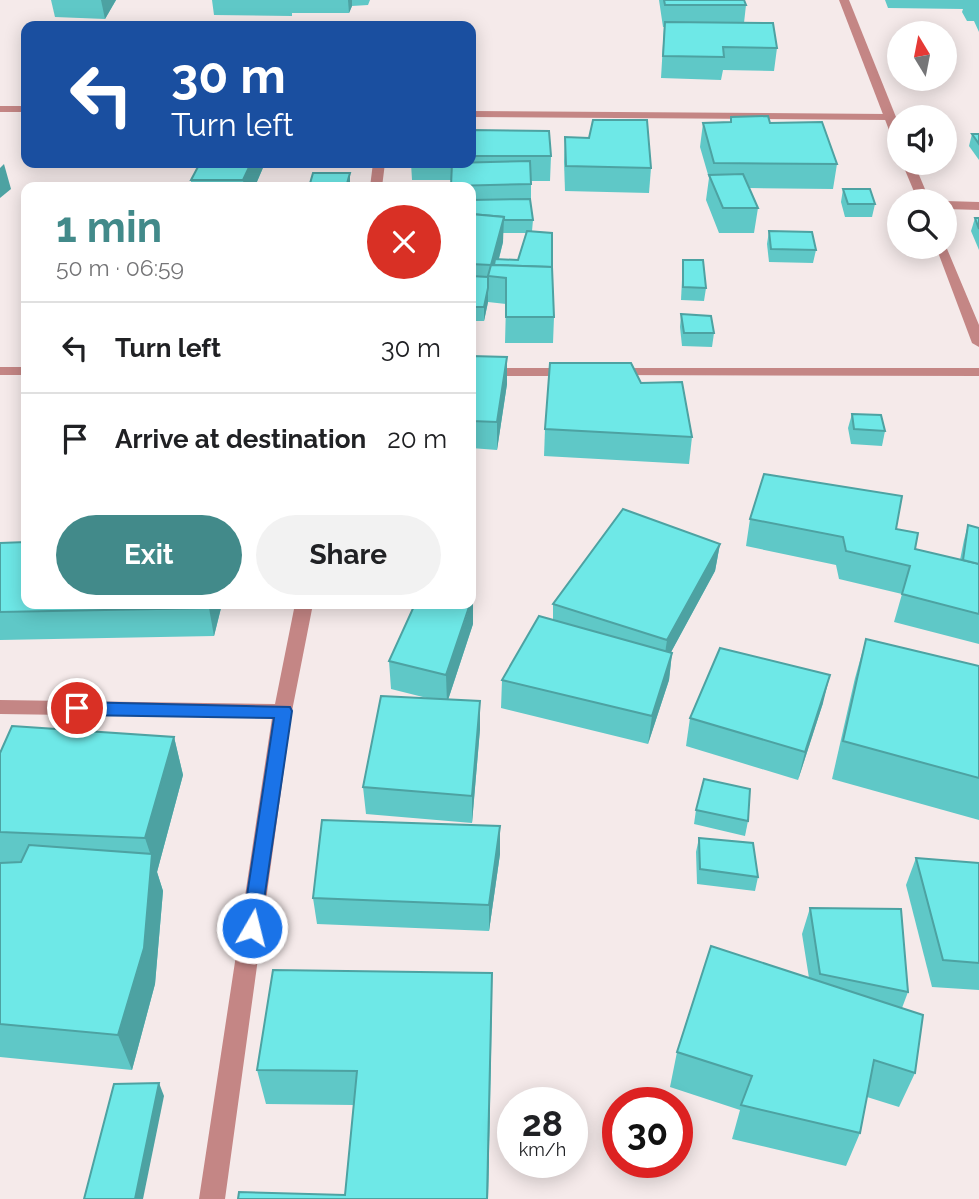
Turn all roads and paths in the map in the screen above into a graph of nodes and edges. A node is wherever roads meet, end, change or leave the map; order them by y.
1 (844, 0) edge
2 (0, 109) edge
3 (21, 109) edge
4 (476, 114) edge
5 (887, 114) edge
6 (887, 117) edge
7 (957, 205) edge
8 (979, 206) edge
9 (947, 259) edge
10 (979, 343) edge
11 (0, 371) edge
12 (21, 371) edge
13 (476, 372) edge
14 (979, 372) edge
15 (303, 609) edge
16 (0, 707) edge
17 (284, 711) junction
18 (212, 1199) edge

1 - 5 street
2 - 3 street
4 - 6 street
7 - 8 street
9 - 10 street
11 - 12 street
13 - 14 street
15 - 17 street
16 - 17 street
17 - 18 street

